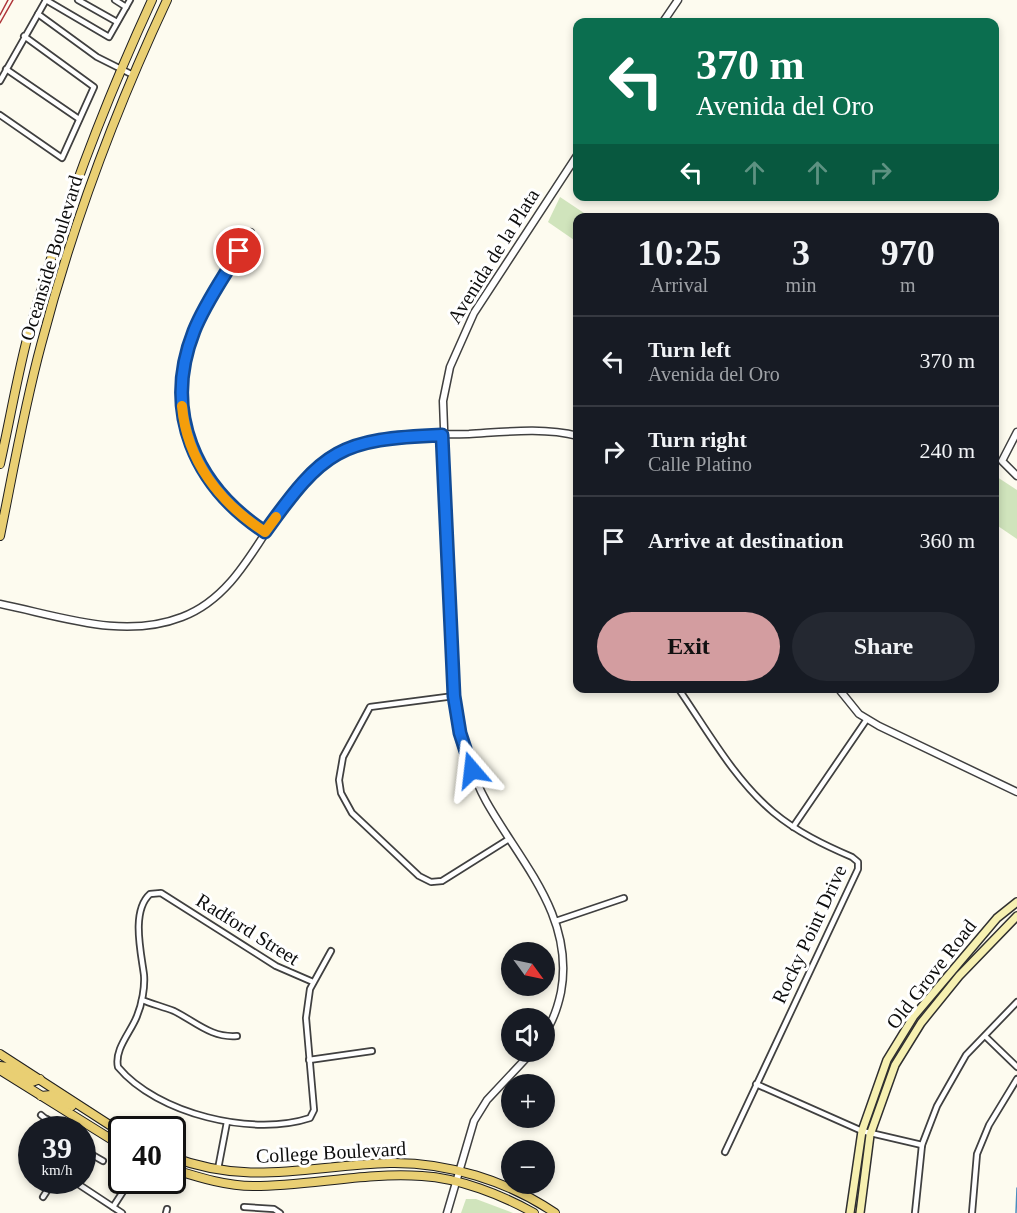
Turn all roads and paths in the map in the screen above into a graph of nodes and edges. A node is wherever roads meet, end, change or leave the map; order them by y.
1 (46, 0) edge
2 (78, 0) edge
3 (115, 0) edge
4 (130, 0) edge
5 (152, 0) edge
6 (167, 0) edge
7 (678, 0) edge
8 (126, 7) junction
9 (38, 15) junction
10 (666, 18) edge
11 (117, 22) junction
12 (24, 36) junction
13 (6, 69) junction
14 (121, 69) junction
15 (133, 75) junction
16 (0, 81) edge
17 (0, 115) edge
18 (79, 119) junction
19 (573, 162) edge
20 (251, 232) dead end
21 (1017, 432) edge
22 (442, 435) junction
23 (573, 436) edge
24 (0, 464) edge
25 (1017, 476) edge
26 (265, 532) junction
27 (0, 536) edge
28 (0, 604) edge
29 (682, 693) edge
30 (842, 693) edge
31 (454, 696) junction
32 (867, 719) junction
33 (1017, 792) edge
34 (792, 827) junction
35 (509, 838) junction
36 (624, 898) dead end
37 (1017, 903) edge
38 (1017, 916) edge
39 (556, 921) junction
40 (331, 951) dead end
41 (313, 982) junction
42 (142, 1000) junction
43 (1017, 1002) edge
44 (555, 1010) edge
45 (237, 1036) dead end
46 (984, 1036) junction
47 (372, 1051) dead end
48 (0, 1054) edge
49 (309, 1060) junction
50 (523, 1062) edge
51 (1017, 1067) edge
52 (0, 1068) edge
53 (40, 1079) junction
54 (1017, 1080) edge
55 (756, 1084) junction
56 (41, 1096) junction
57 (227, 1122) junction
58 (108, 1125) edge
59 (108, 1126) edge
60 (862, 1131) junction
61 (870, 1135) junction
62 (108, 1137) edge
63 (922, 1145) junction
64 (725, 1152) dead end
65 (96, 1157) edge
66 (103, 1161) dead end
67 (186, 1161) edge
68 (218, 1170) junction
69 (186, 1171) edge
70 (458, 1171) junction
71 (186, 1173) edge
72 (259, 1175) junction
73 (216, 1182) junction
74 (454, 1182) junction
75 (45, 1194) edge
76 (93, 1194) edge
77 (122, 1194) edge
78 (43, 1197) dead end
79 (113, 1207) junction
80 (244, 1208) dead end
81 (274, 1211) edge
82 (122, 1213) edge
83 (280, 1213) edge
84 (447, 1213) edge
85 (534, 1213) edge
86 (555, 1213) edge
87 (850, 1213) edge
88 (861, 1213) edge
89 (915, 1213) edge
90 (972, 1213) edge

1 - 9 street
1 - 11 street
2 - 11 street
3 - 8 street
4 - 8 street
5 - 14 main road, Oceanside Boulevard
6 - 15 main road, Oceanside Boulevard
7 - 10 street
8 - 11 street
9 - 12 street
9 - 14 street
12 - 13 street
12 - 18 street
13 - 16 street
13 - 18 street
14 - 15 street
14 - 24 main road, Oceanside Boulevard
15 - 27 main road, Oceanside Boulevard
17 - 18 street
19 - 22 street, Avenida de la Plata
20 - 26 street
21 - 25 street
22 - 23 street
22 - 26 street
22 - 31 street, Avenida de la Plata
26 - 28 street
29 - 34 street, Rocky Point Drive
30 - 32 street
31 - 35 street, Avenida de la Plata
31 - 35 street
32 - 33 street
32 - 34 street
34 - 55 street, Rocky Point Drive
35 - 39 street, Avenida de la Plata
36 - 39 street
37 - 60 main road, Old Grove Road
38 - 61 main road, Old Grove Road
39 - 44 street, Avenida de la Plata
40 - 41 street
41 - 42 street, Radford Street
41 - 49 street
42 - 45 street
42 - 57 street
43 - 46 street
46 - 51 street
46 - 63 street
47 - 49 street
48 - 53 main road
49 - 57 street
50 - 70 street
52 - 53 main road
52 - 56 main road
53 - 58 main road
54 - 90 street
55 - 60 street
55 - 64 street, Rocky Point Drive
56 - 59 main road
56 - 62 main road
57 - 68 street
60 - 61 street
60 - 87 main road, Old Grove Road
61 - 63 street
61 - 88 main road, Old Grove Road
63 - 89 street
65 - 66 street
67 - 68 main road, College Boulevard
68 - 69 main road
68 - 72 main road, College Boulevard
70 - 72 main road, College Boulevard
70 - 74 street
70 - 86 main road, College Boulevard
71 - 73 main road, College Boulevard
72 - 73 main road
73 - 74 main road, College Boulevard
74 - 84 street
74 - 85 main road, College Boulevard
75 - 78 street
76 - 79 street
77 - 79 street
79 - 82 street
80 - 81 street
81 - 83 street

